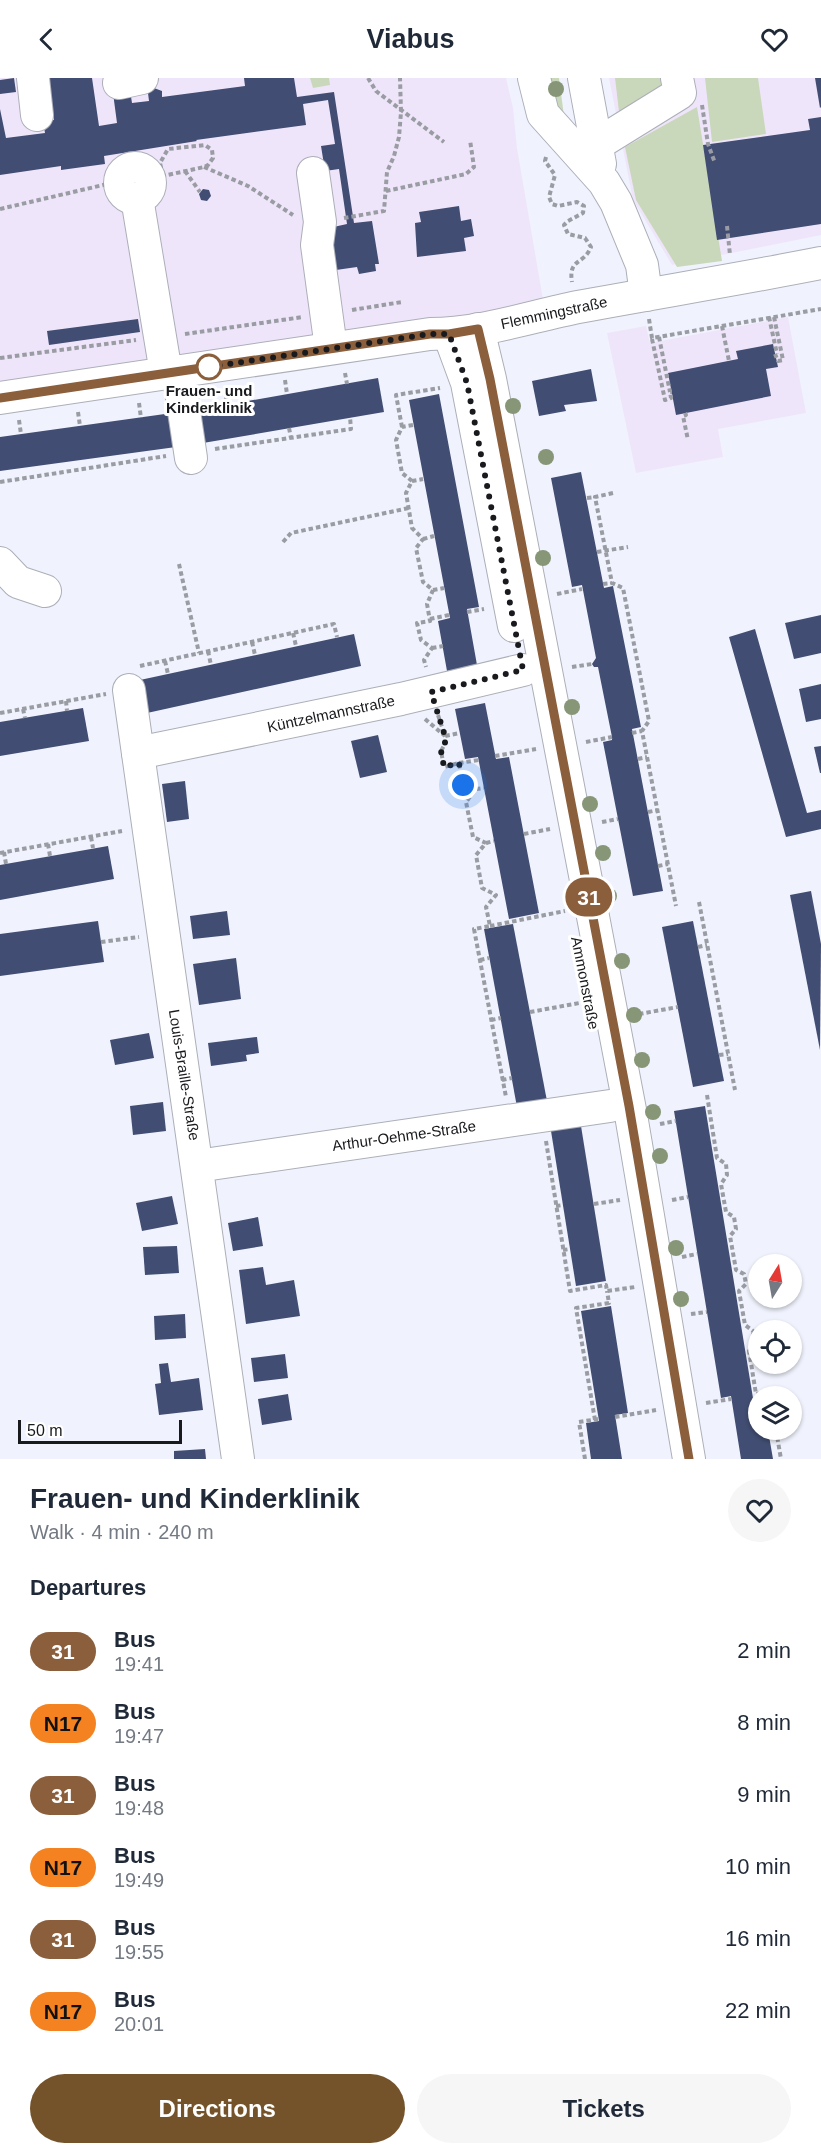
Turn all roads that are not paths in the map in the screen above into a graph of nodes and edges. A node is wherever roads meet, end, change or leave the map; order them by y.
1 (33, 78) edge
2 (534, 78) edge
3 (584, 78) edge
4 (689, 87) edge
5 (37, 115) dead end
6 (596, 145) junction
7 (313, 173) dead end
8 (139, 176) road end
9 (604, 182) junction
10 (821, 263) edge
11 (646, 312) junction
12 (463, 332) junction
13 (331, 348) junction
14 (172, 372) junction
15 (0, 398) edge
16 (191, 458) dead end
17 (0, 563) edge
18 (45, 591) dead end
19 (523, 670) junction
20 (130, 679) road end
21 (138, 753) junction
22 (610, 1106) junction
23 (197, 1166) junction
24 (238, 1459) edge
25 (668, 1459) edge
26 (689, 1459) edge

1 - 5 street
2 - 9 street
3 - 6 street
4 - 6 street
6 - 9 street
7 - 13 street
8 - 14 street
9 - 11 street
10 - 11 street, Flemmingstraße
11 - 12 street, Flemmingstraße
12 - 13 street, Flemmingstraße
12 - 19 street, Ammonstraße
12 - 26 street, Ammonstraße
13 - 14 street, Flemmingstraße
14 - 15 street, Flemmingstraße
14 - 16 street
17 - 18 street
19 - 21 street, Küntzelmannstraße
19 - 22 street, Ammonstraße
20 - 21 street, Louis-Braille-Straße
21 - 23 street, Louis-Braille-Straße
22 - 23 street, Arthur-Oehme-Straße
22 - 25 street, Ammonstraße
23 - 24 street, Louis-Braille-Straße

